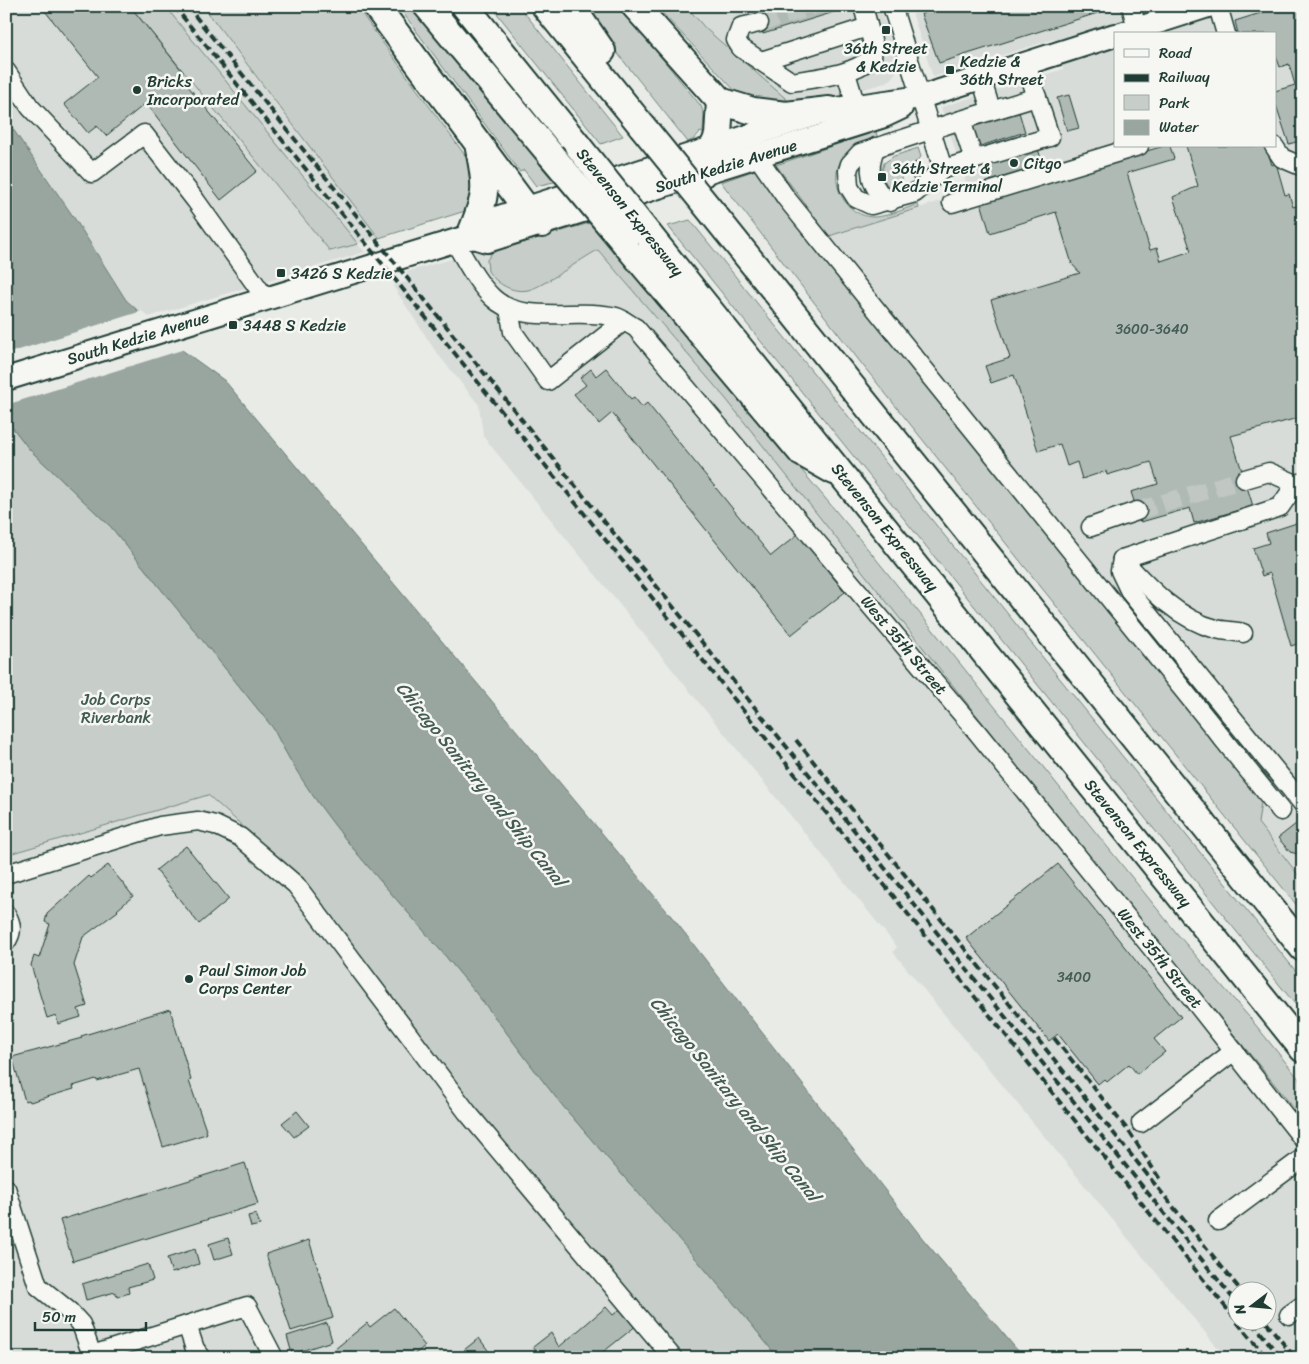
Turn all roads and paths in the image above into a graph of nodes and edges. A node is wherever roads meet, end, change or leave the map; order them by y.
1 (376, 6) edge
2 (427, 6) edge
3 (465, 6) edge
4 (545, 6) edge
5 (571, 6) edge
6 (635, 6) edge
7 (863, 6) edge
8 (892, 6) edge
9 (1131, 6) edge
10 (1208, 6) edge
11 (1218, 6) edge
12 (759, 23) tunnel mouth
13 (868, 27) junction
14 (1129, 31) edge
15 (1225, 32) edge
16 (1114, 36) edge
17 (761, 61) junction
18 (1026, 64) junction
19 (6, 70) edge
20 (846, 73) junction
21 (981, 78) junction
22 (921, 97) junction
23 (1037, 97) junction
24 (720, 101) junction
25 (856, 106) junction
26 (829, 110) junction
27 (991, 110) junction
28 (636, 119) junction
29 (961, 120) junction
30 (931, 129) junction
31 (478, 144) junction
32 (876, 147) junction
33 (715, 148) junction
34 (1132, 148) edge
35 (1275, 148) edge
36 (757, 156) junction
37 (974, 160) junction
38 (1303, 167) edge
39 (943, 169) junction
40 (702, 174) junction
41 (890, 202) junction
42 (952, 203) dead end
43 (534, 216) junction
44 (462, 238) junction
45 (637, 239) junction
46 (266, 299) junction
47 (510, 309) junction
48 (624, 321) junction
49 (6, 378) edge
50 (1245, 479) tunnel mouth
51 (1299, 483) edge
52 (1137, 512) tunnel mouth
53 (1091, 527) dead end
54 (1122, 559) junction
55 (1243, 632) dead end
56 (1303, 804) edge
57 (1281, 811) dead end
58 (6, 874) edge
59 (6, 914) edge
60 (6, 942) edge
61 (1303, 948) edge
62 (1303, 1049) edge
63 (1234, 1051) junction
64 (1141, 1123) dead end
65 (1303, 1139) edge
66 (1303, 1158) edge
67 (6, 1188) edge
68 (1218, 1221) dead end
69 (186, 1325) junction
70 (92, 1356) edge
71 (202, 1358) edge
72 (274, 1358) edge
73 (673, 1358) edge

1 - 31 highway
2 - 45 highway, bridge
3 - 45 highway, Stevenson Expressway, bridge
4 - 28 highway
5 - 28 highway
6 - 24 highway
7 - 13 street
8 - 22 street
9 - 14 street
10 - 14 main road
11 - 15 street
12 - 17 street
13 - 17 street
13 - 20 street
16 - 18 main road, South Kedzie Avenue
17 - 20 street
18 - 21 main road, South Kedzie Avenue
18 - 23 street
19 - 46 street
20 - 25 street
21 - 22 main road, South Kedzie Avenue
21 - 27 street
22 - 25 main road, South Kedzie Avenue
22 - 30 street
22 - 36 main road, South Kedzie Avenue
23 - 27 street
23 - 37 street
24 - 26 highway
24 - 33 highway
25 - 26 main road, South Kedzie Avenue
26 - 33 main road, South Kedzie Avenue
27 - 29 street
28 - 61 highway, bridge
29 - 30 street
29 - 37 street
30 - 32 street
30 - 39 street
31 - 43 highway
31 - 44 highway
32 - 41 street
32 - 41 street
33 - 40 highway
33 - 43 main road, South Kedzie Avenue
34 - 42 street
35 - 38 street
36 - 40 main road, South Kedzie Avenue
36 - 57 street
37 - 39 street
39 - 41 street
40 - 43 main road, South Kedzie Avenue
43 - 44 main road, South Kedzie Avenue
44 - 46 main road, South Kedzie Avenue
44 - 47 street, West 35th Street
45 - 62 highway, Stevenson Expressway
46 - 49 main road, South Kedzie Avenue
47 - 48 street, West 35th Street
47 - 48 street
48 - 63 street, West 35th Street
50 - 51 street
51 - 54 street
52 - 53 street
54 - 55 street
54 - 56 street
58 - 73 street
59 - 60 street
63 - 64 street
63 - 65 street, West 35th Street
66 - 68 street
67 - 70 street
69 - 70 street
69 - 71 street
69 - 72 street

